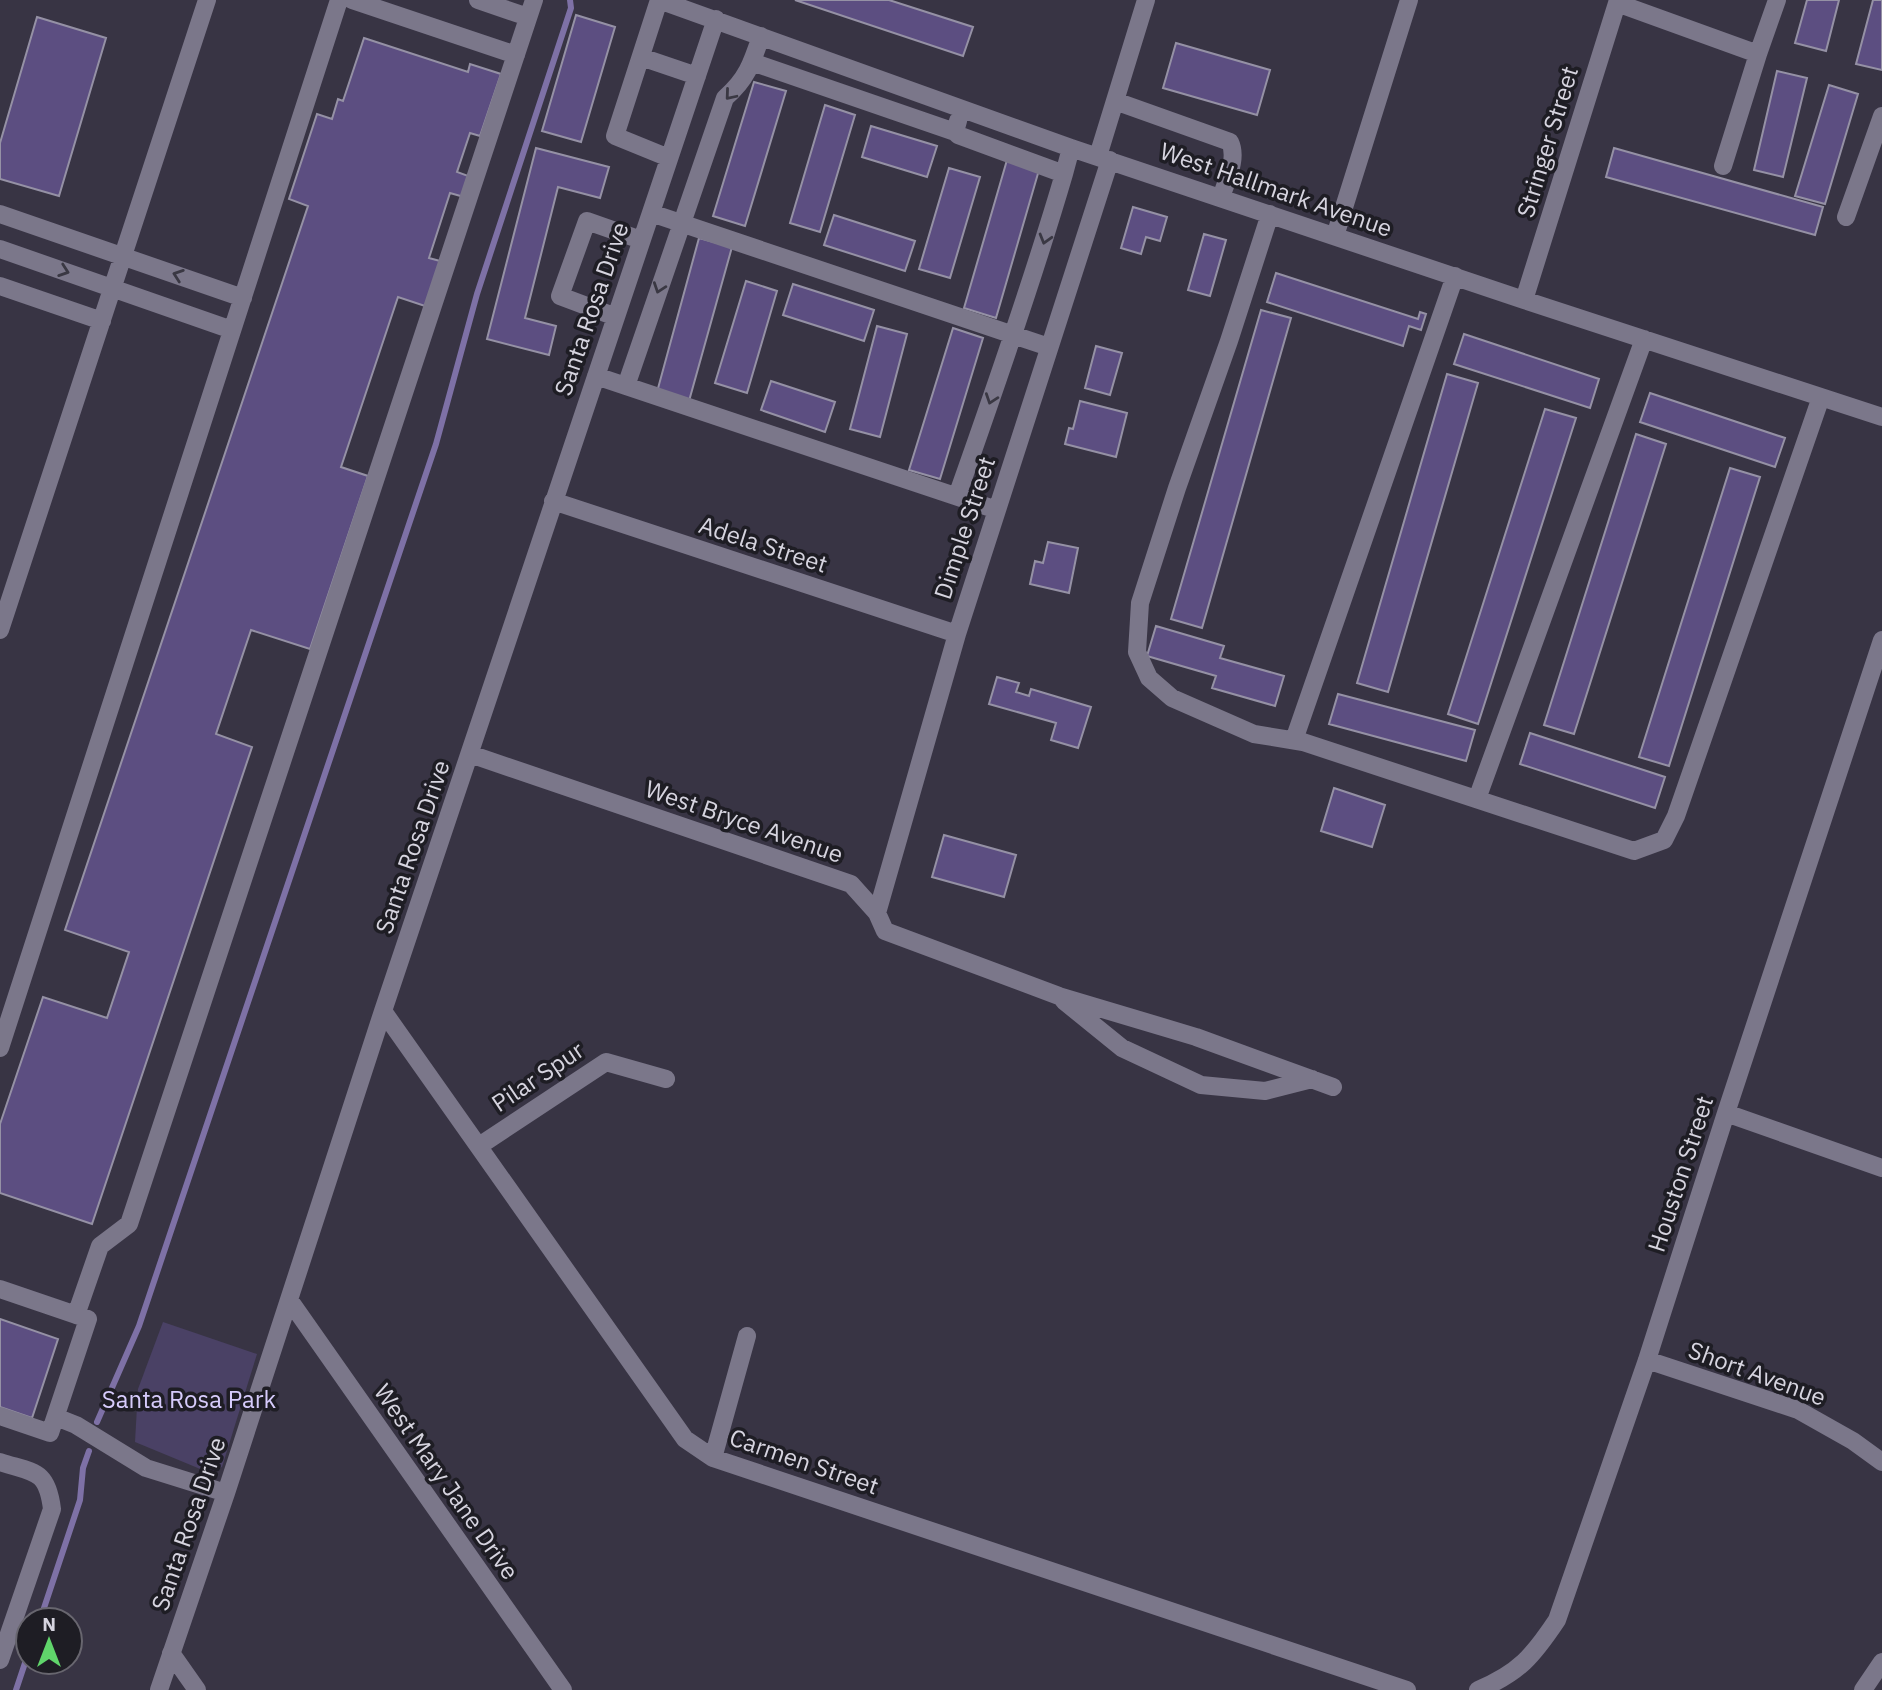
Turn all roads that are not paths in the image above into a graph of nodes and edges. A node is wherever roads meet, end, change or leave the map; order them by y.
1 (207, 0) edge
2 (339, 0) edge
3 (352, 0) edge
4 (478, 0) edge
5 (534, 0) edge
6 (659, 0) edge
7 (1146, 0) edge
8 (1409, 0) edge
9 (1777, 0) edge
10 (1618, 1) edge
11 (528, 18) junction
12 (716, 19) junction
13 (761, 36) junction
14 (1758, 54) junction
15 (516, 55) junction
16 (640, 57) junction
17 (752, 62) junction
18 (697, 76) junction
19 (1115, 101) junction
20 (961, 107) junction
21 (1882, 117) edge
22 (955, 132) junction
23 (1072, 148) junction
24 (669, 158) junction
25 (1104, 158) junction
26 (1723, 166) dead end
27 (1064, 174) junction
28 (1221, 198) junction
29 (650, 213) junction
30 (0, 214) edge
31 (1270, 214) junction
32 (1846, 217) dead end
33 (681, 223) junction
34 (1335, 236) junction
35 (641, 240) junction
36 (0, 249) edge
37 (123, 256) junction
38 (1455, 276) junction
39 (0, 286) edge
40 (112, 288) junction
41 (243, 298) junction
42 (1524, 300) junction
43 (616, 317) junction
44 (102, 321) junction
45 (232, 330) junction
46 (1014, 335) junction
47 (1644, 339) junction
48 (1049, 347) junction
49 (596, 376) junction
50 (626, 386) junction
51 (1821, 397) junction
52 (1882, 416) edge
53 (957, 496) junction
54 (553, 502) junction
55 (997, 510) junction
56 (0, 630) edge
57 (957, 634) junction
58 (1882, 640) edge
59 (1294, 740) junction
60 (470, 754) junction
61 (1477, 799) junction
62 (877, 913) junction
63 (1059, 996) junction
64 (7, 1002) edge
65 (383, 1011) junction
66 (1, 1040) edge
67 (666, 1079) dead end
68 (1312, 1079) junction
69 (1333, 1087) dead end
70 (1726, 1113) junction
71 (479, 1146) junction
72 (1882, 1168) edge
73 (0, 1289) edge
74 (290, 1301) junction
75 (76, 1315) junction
76 (747, 1336) dead end
77 (1647, 1360) junction
78 (0, 1416) edge
79 (56, 1417) junction
80 (713, 1458) junction
81 (0, 1462) edge
82 (1882, 1462) edge
83 (226, 1493) junction
84 (171, 1653) junction
85 (0, 1660) edge
86 (1882, 1662) edge
87 (159, 1690) edge
88 (197, 1690) edge
89 (562, 1690) edge
90 (1407, 1690) edge
91 (1478, 1690) edge
92 (1863, 1690) edge

1 - 37 street
2 - 41 street
3 - 15 street
4 - 11 street
5 - 11 street
6 - 12 street, West Hallmark Avenue
6 - 16 street
7 - 19 street, Dimple Street
8 - 34 street
9 - 14 street
10 - 14 street
10 - 42 street, Stringer Street
11 - 15 street
12 - 13 street, West Hallmark Avenue
12 - 18 street, Santa Rosa Drive
13 - 17 street
13 - 20 street, West Hallmark Avenue
14 - 26 street
15 - 75 street
16 - 18 street
16 - 24 street
17 - 22 street
17 -> 33 street
18 - 24 street, Santa Rosa Drive
19 - 25 street, Dimple Street
19 - 28 street
20 - 22 street
20 - 23 street, West Hallmark Avenue
21 - 32 street
22 - 27 street
23 - 25 street, West Hallmark Avenue
23 - 27 street
24 - 29 street, Santa Rosa Drive
25 - 28 street, West Hallmark Avenue
25 - 48 street, Dimple Street
27 -> 46 street
28 - 31 street, West Hallmark Avenue
29 - 33 street
29 - 35 street, Santa Rosa Drive
30 - 37 street
31 - 34 street, West Hallmark Avenue
31 - 59 street
33 - 46 street
33 -> 50 street
34 - 38 street, West Hallmark Avenue
35 - 43 street, Santa Rosa Drive
35 - 43 street
36 -> 40 street
37 - 40 street
41 -> 37 street
38 - 42 street, West Hallmark Avenue
38 - 59 street
39 - 44 street
40 - 44 street
40 - 45 street
41 - 45 street
42 - 47 street, West Hallmark Avenue
43 - 49 street, Santa Rosa Drive
44 - 56 street
45 - 64 street
46 - 48 street
46 -> 53 street
47 - 51 street, West Hallmark Avenue
47 - 61 street
48 - 55 street, Dimple Street
49 - 50 street
49 - 54 street, Santa Rosa Drive
50 - 53 street
51 - 52 street, West Hallmark Avenue
51 - 61 street
53 - 55 street
54 - 57 street, Adela Street
54 - 60 street, Santa Rosa Drive
55 - 57 street, Dimple Street
57 - 62 street, Dimple Street
58 - 70 street, Houston Street
59 - 61 street
60 - 62 street, West Bryce Avenue
60 - 65 street, Santa Rosa Drive
62 - 63 street, West Bryce Avenue
63 - 68 street, West Bryce Avenue
63 - 68 street, West Bryce Avenue
64 - 66 street
65 - 71 street, Carmen Street
65 - 74 street, Santa Rosa Drive
67 - 71 street, Pilar Spur
68 - 69 street, West Bryce Avenue
70 - 72 street
70 - 77 street, Houston Street
71 - 80 street, Carmen Street
73 - 75 street
74 - 83 street, Santa Rosa Drive
74 - 89 street, West Mary Jane Drive
75 - 79 street
76 - 80 street
77 - 82 street, Short Avenue
77 - 91 street, Houston Street
78 - 79 street
79 - 83 street
80 - 90 street, Carmen Street
81 - 85 street
83 - 84 street, Santa Rosa Drive
84 - 87 street, Santa Rosa Drive
84 - 88 street
86 - 92 street

